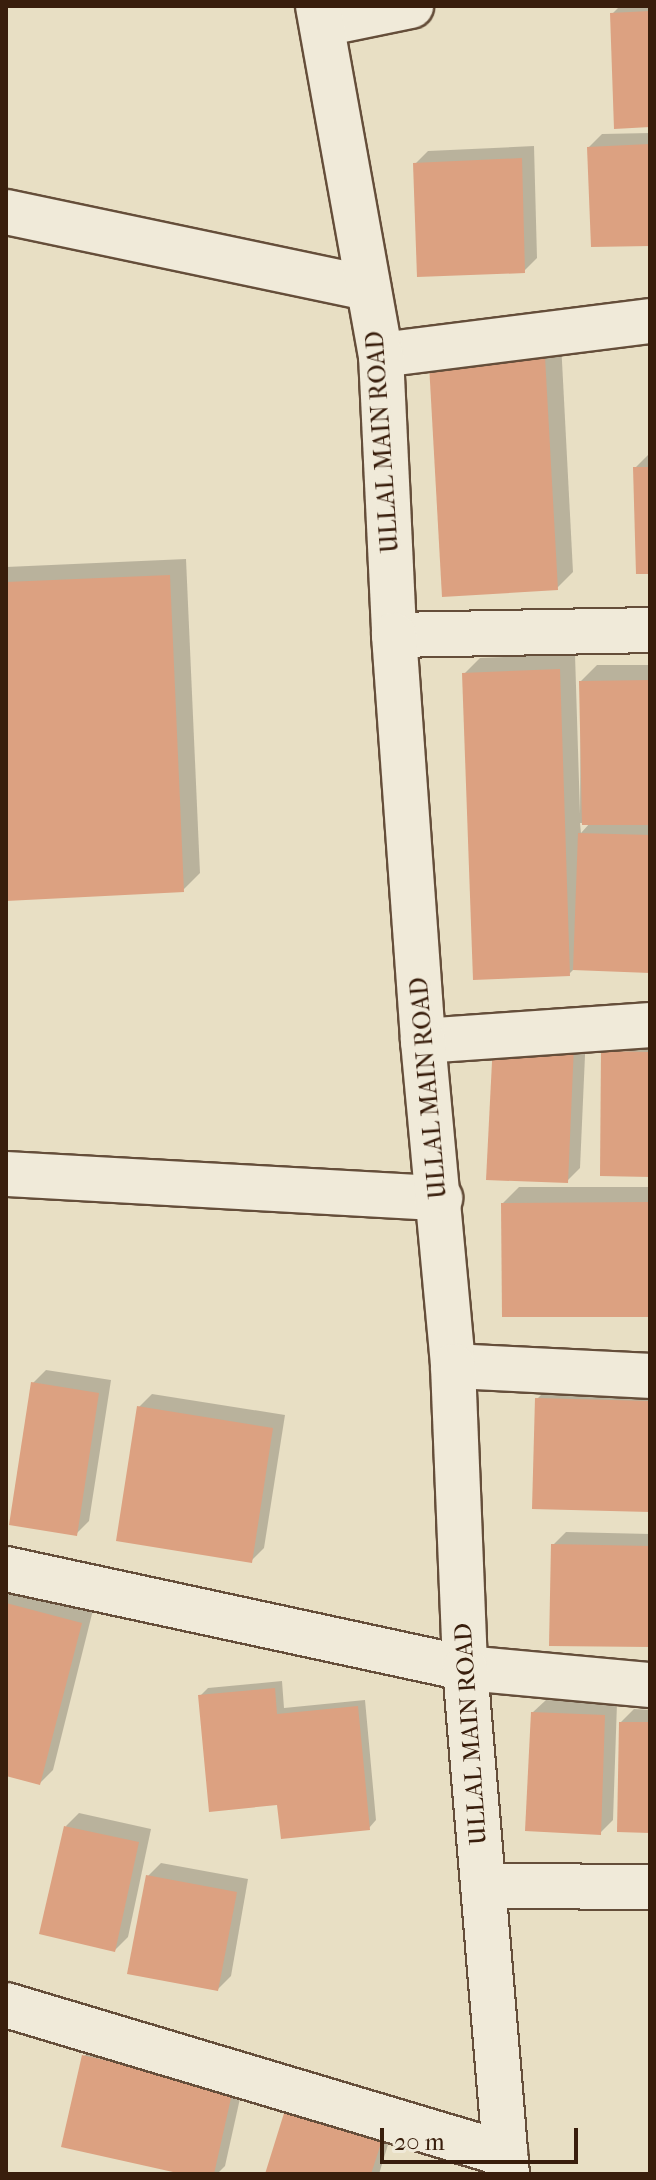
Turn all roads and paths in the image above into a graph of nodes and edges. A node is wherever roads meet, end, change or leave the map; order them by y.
1 (411, 6) edge
2 (320, 15) edge
3 (6, 212) edge
4 (368, 288) junction
5 (650, 321) edge
6 (381, 355) junction
7 (650, 630) edge
8 (394, 635) junction
9 (650, 1025) edge
10 (423, 1041) junction
11 (6, 1174) edge
12 (440, 1198) junction
13 (453, 1366) junction
14 (650, 1376) edge
15 (6, 1569) edge
16 (465, 1668) junction
17 (650, 1685) edge
18 (483, 1886) junction
19 (650, 1887) edge
20 (6, 2005) edge
21 (506, 2164) edge

1 - 2 street
2 - 4 street, ULLAL MAIN ROAD
3 - 4 street
4 - 6 street, ULLAL MAIN ROAD
5 - 6 street
6 - 8 street, ULLAL MAIN ROAD
7 - 8 street
8 - 10 street, ULLAL MAIN ROAD
9 - 10 street
10 - 12 street, ULLAL MAIN ROAD
11 - 12 street
12 - 13 street, ULLAL MAIN ROAD
13 - 14 street
13 - 16 street, ULLAL MAIN ROAD
15 - 16 street
16 - 17 street
16 - 18 street, ULLAL MAIN ROAD
18 - 19 street
18 - 21 street, ULLAL MAIN ROAD
20 - 21 street

